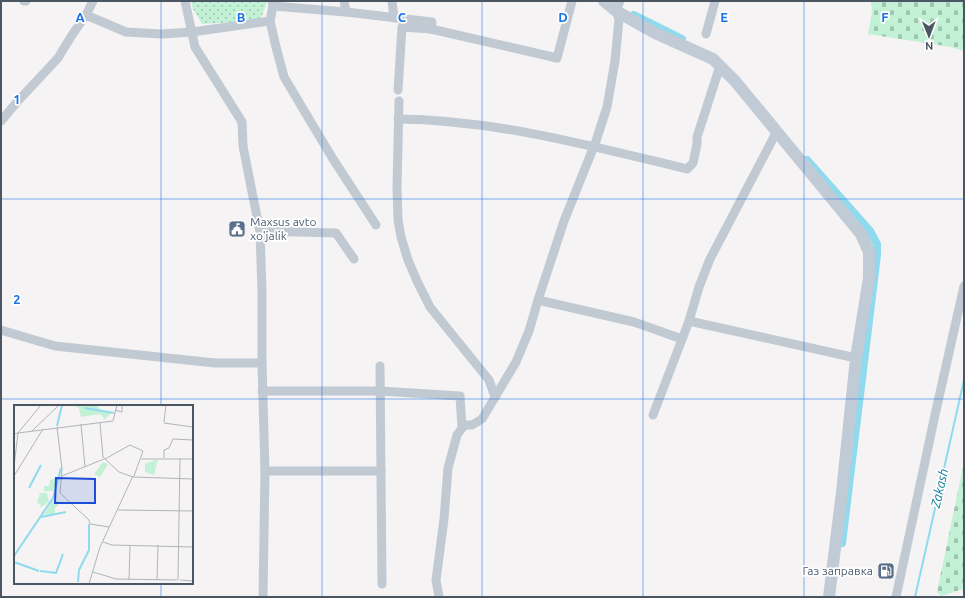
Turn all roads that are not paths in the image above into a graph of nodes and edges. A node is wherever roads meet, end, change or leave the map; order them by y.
1 (93, 1) edge
2 (185, 1) edge
3 (344, 1) edge
4 (392, 1) edge
5 (572, 1) edge
6 (604, 1) edge
7 (715, 1) edge
8 (273, 3) edge
9 (618, 7) edge
10 (346, 12) junction
11 (86, 15) junction
12 (394, 18) junction
13 (270, 21) junction
14 (431, 29) junction
15 (192, 32) junction
16 (706, 34) dead end
17 (720, 66) junction
18 (398, 90) dead end
19 (399, 101) dead end
20 (398, 119) junction
21 (1, 122) edge
22 (777, 131) junction
23 (594, 146) junction
24 (376, 226) dead end
25 (260, 231) junction
26 (354, 259) dead end
27 (964, 286) edge
28 (538, 300) junction
29 (689, 321) junction
30 (1, 330) edge
31 (682, 339) junction
32 (856, 358) junction
33 (262, 363) junction
34 (380, 366) dead end
35 (262, 391) junction
36 (380, 391) junction
37 (494, 397) junction
38 (653, 415) dead end
39 (462, 428) junction
40 (265, 471) junction
41 (381, 471) junction
42 (382, 584) dead end
43 (263, 597) edge
44 (438, 597) edge
45 (829, 597) edge
46 (896, 597) edge

1 - 11 street
2 - 15 street
3 - 10 street
4 - 12 street
5 - 14 street
6 - 9 street
7 - 16 street
8 - 10 street
8 - 13 street
9 - 17 street
9 - 23 street
10 - 12 street
11 - 15 street
11 - 21 street
12 - 14 street
13 - 15 street
13 - 24 street
14 - 18 street
15 - 25 street
17 - 22 street
17 - 23 street
19 - 20 street
20 - 23 street
20 - 37 street
22 - 29 street
22 - 32 street
23 - 28 street
25 - 26 street
25 - 33 street
27 - 46 street
28 - 31 street
28 - 37 street
29 - 31 street
29 - 32 street
30 - 33 street
31 - 38 street
32 - 45 street
33 - 35 street
34 - 36 street
35 - 36 street
35 - 40 street
36 - 39 street
36 - 41 street
37 - 39 street
39 - 44 street
40 - 41 street
40 - 43 street
41 - 42 street

